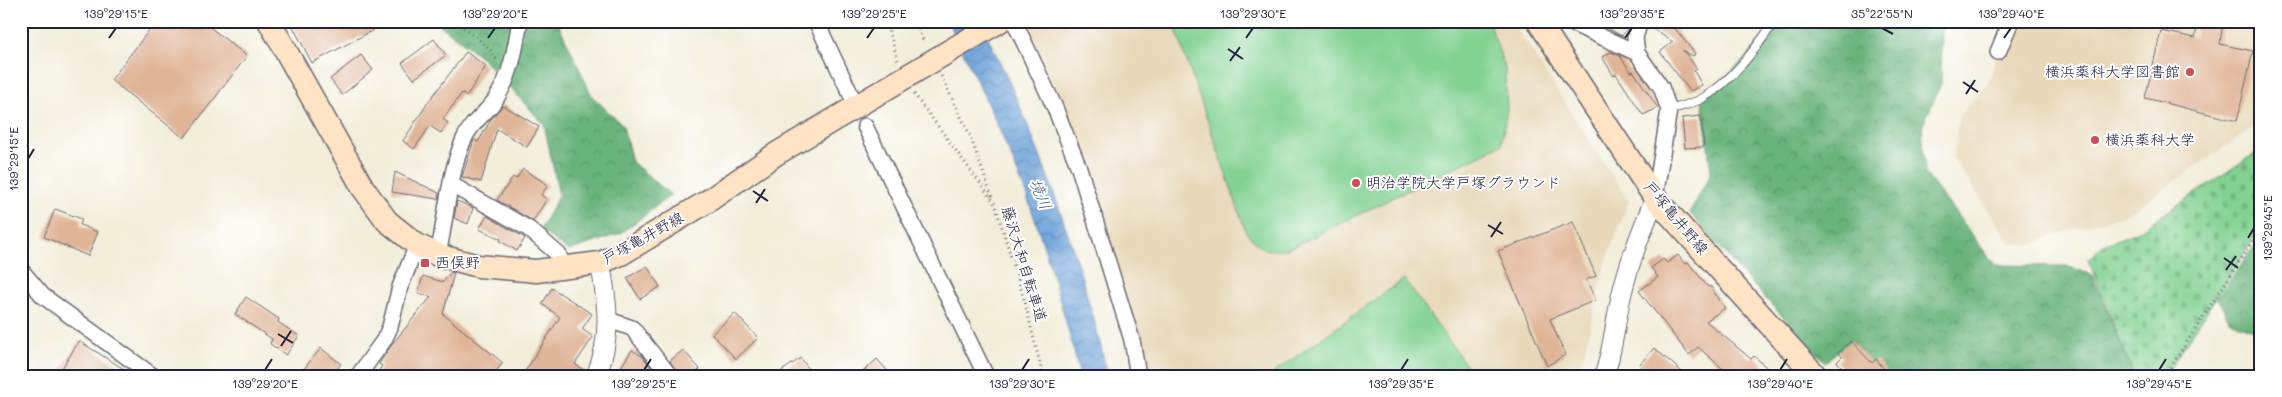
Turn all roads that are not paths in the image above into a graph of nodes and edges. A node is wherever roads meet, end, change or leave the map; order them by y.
1 (269, 21) edge
2 (520, 21) edge
3 (816, 21) edge
4 (1000, 21) edge
5 (1014, 21) edge
6 (1538, 21) edge
7 (1567, 21) edge
8 (1640, 21) edge
9 (1775, 21) edge
10 (2011, 21) edge
11 (1998, 52) dead end
12 (1638, 53) junction
13 (851, 95) dead end
14 (1669, 110) junction
15 (865, 126) dead end
16 (452, 185) junction
17 (1655, 198) junction
18 (417, 245) junction
19 (438, 255) junction
20 (600, 263) junction
21 (564, 269) junction
22 (21, 270) edge
23 (609, 320) junction
24 (153, 376) edge
25 (358, 376) edge
26 (596, 376) edge
27 (670, 376) edge
28 (986, 376) edge
29 (1138, 376) edge
30 (1604, 376) edge
31 (1816, 376) edge

1 - 18 main road, 戸塚亀井野線
2 - 16 street
3 - 13 street
4 - 20 main road, 戸塚亀井野線
5 - 29 street
6 - 17 main road, 戸塚亀井野線
7 - 12 street
8 - 12 street
9 - 14 lane
10 - 11 street
12 - 14 street
14 - 17 street
15 - 28 street
16 - 19 street
16 - 21 street
17 - 30 street
17 - 31 main road, 戸塚亀井野線
18 - 19 main road, 戸塚亀井野線
18 - 25 street
19 - 21 main road, 戸塚亀井野線
20 - 21 main road, 戸塚亀井野線
20 - 23 street
22 - 24 street
23 - 26 street
23 - 27 street

